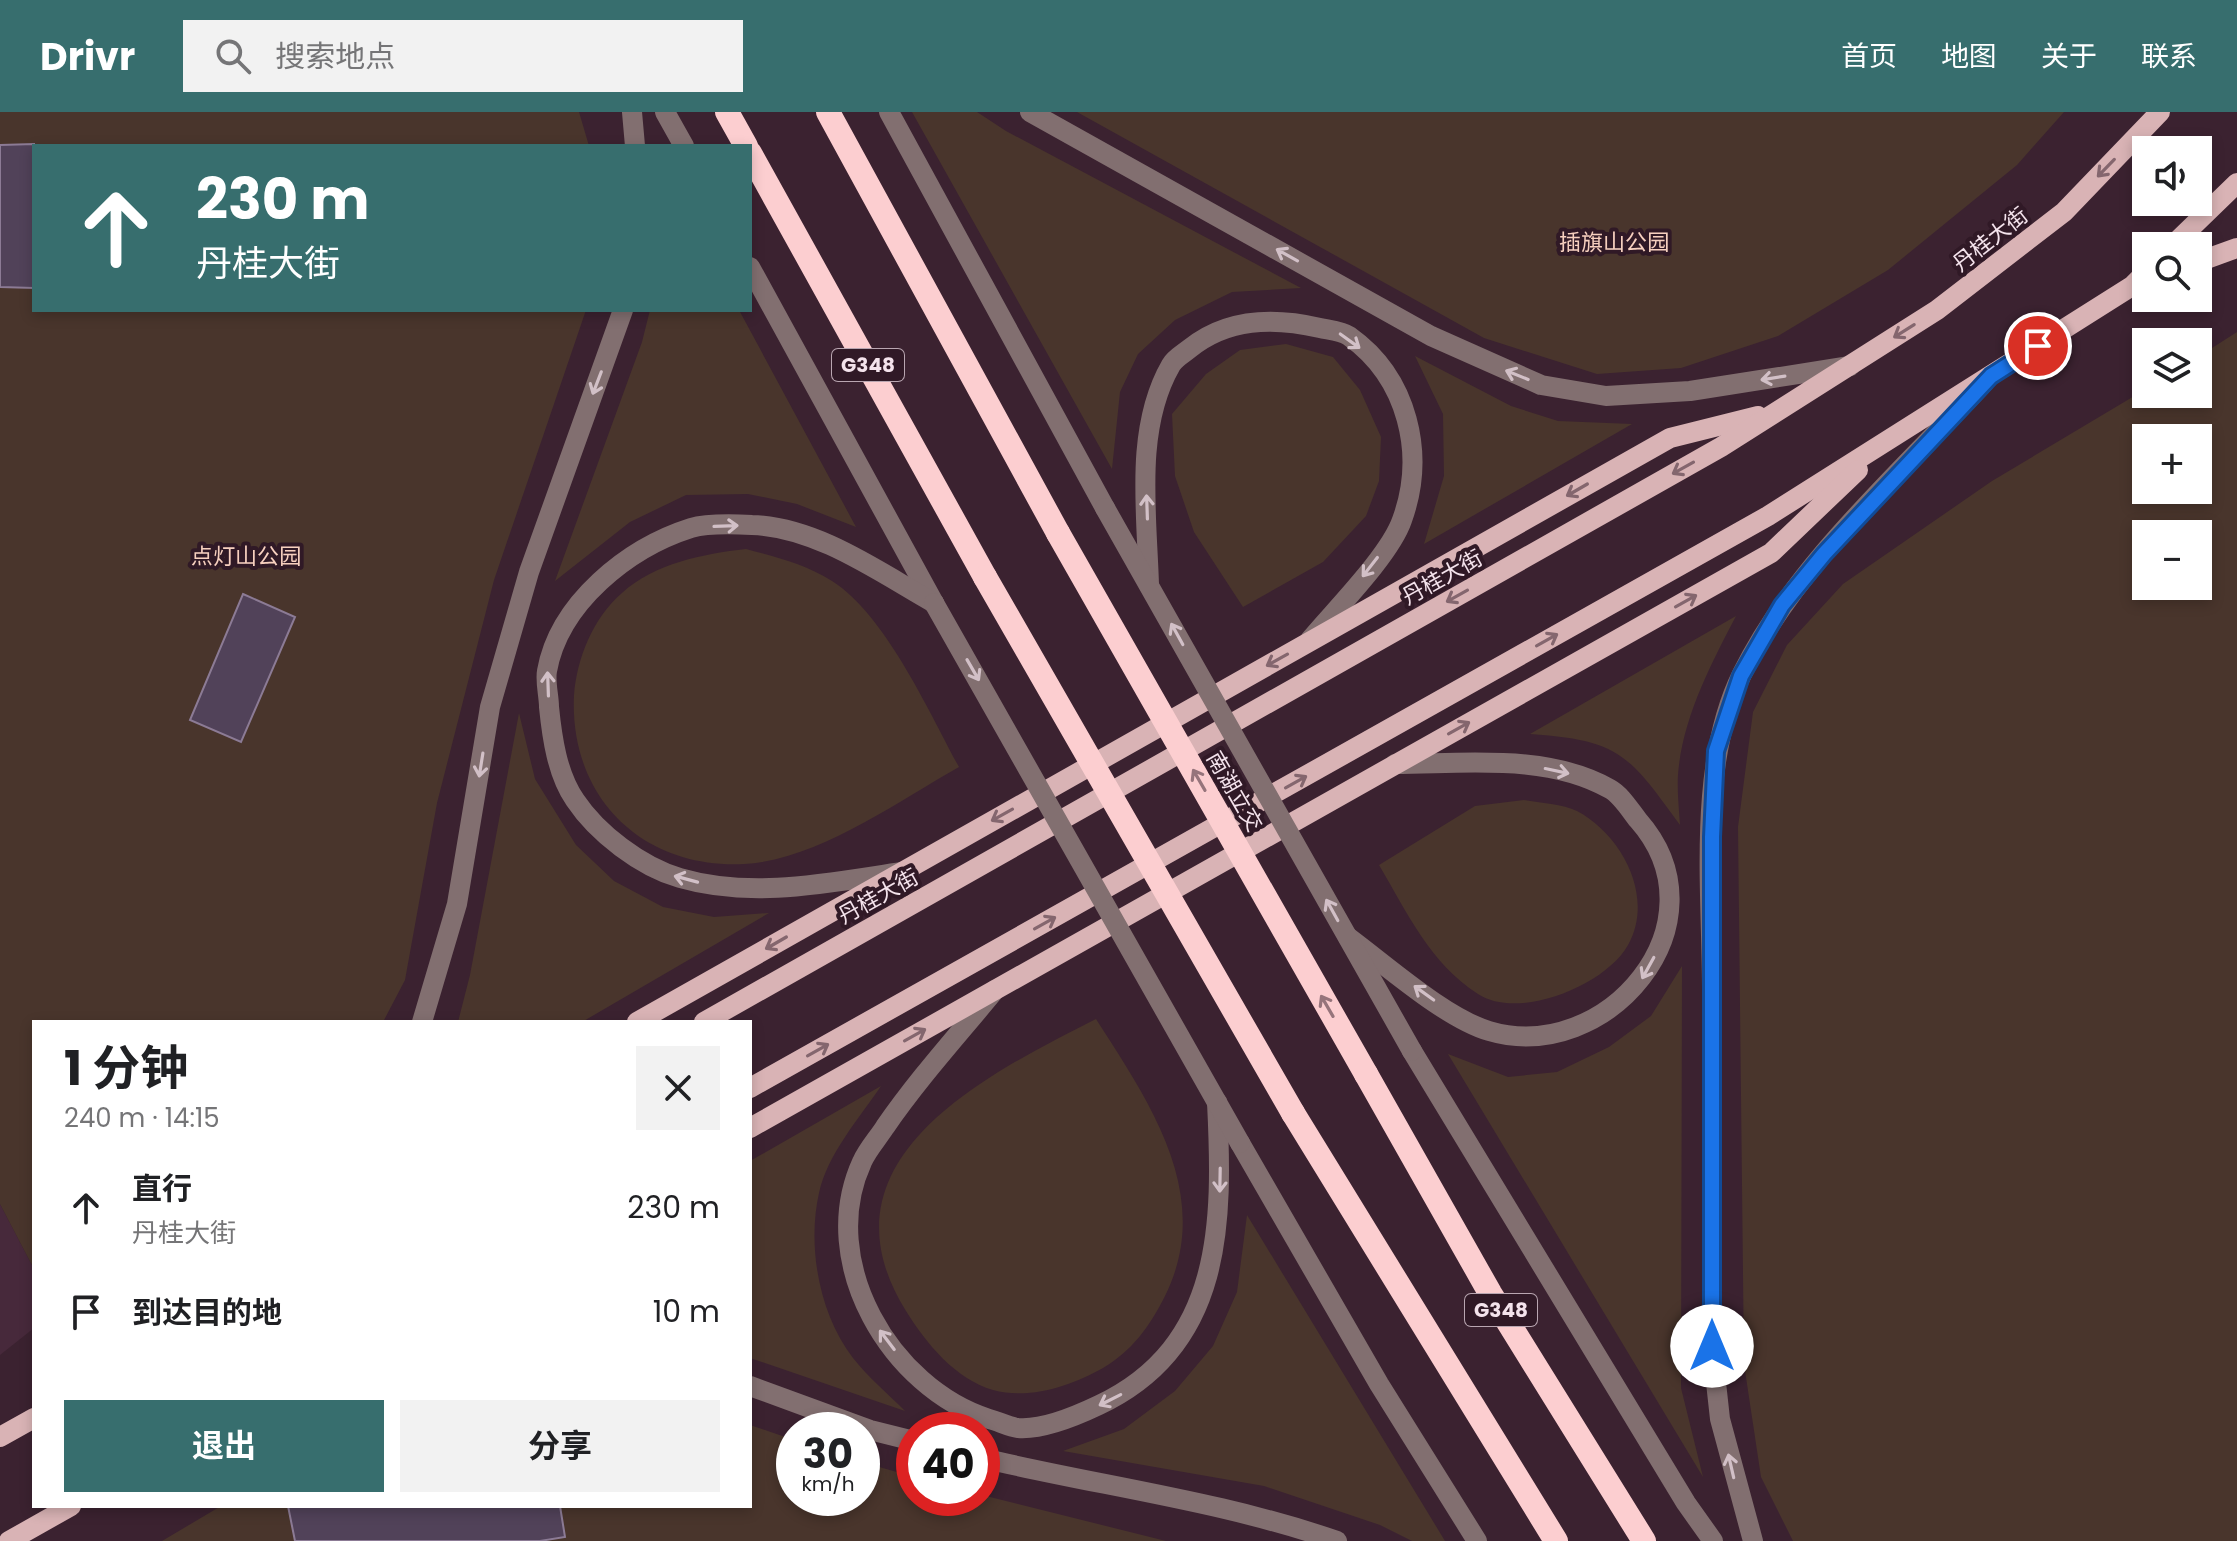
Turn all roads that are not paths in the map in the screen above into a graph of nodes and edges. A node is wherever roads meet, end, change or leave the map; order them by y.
1 (632, 112) edge
2 (665, 112) edge
3 (727, 112) edge
4 (828, 112) edge
5 (889, 112) edge
6 (1030, 112) edge
7 (2160, 112) edge
8 (635, 144) edge
9 (683, 144) edge
10 (745, 144) edge
11 (752, 157) edge
12 (2237, 183) edge
13 (2186, 232) edge
14 (2237, 248) edge
15 (2212, 257) edge
16 (752, 271) edge
17 (2132, 285) edge
18 (622, 312) edge
19 (1850, 366) junction
20 (1991, 376) junction
21 (1778, 411) junction
22 (1891, 438) junction
23 (1149, 585) junction
24 (934, 603) junction
25 (1309, 642) junction
26 (1395, 764) junction
27 (902, 872) junction
28 (1348, 937) junction
29 (996, 989) junction
30 (423, 1020) edge
31 (641, 1020) edge
32 (708, 1020) edge
33 (752, 1087) edge
34 (1217, 1102) junction
35 (752, 1127) edge
36 (752, 1387) edge
37 (32, 1419) edge
38 (896, 1436) edge
39 (0, 1437) edge
40 (1000, 1462) edge
41 (67, 1508) edge
42 (9, 1541) edge
43 (1337, 1541) edge
44 (1477, 1541) edge
45 (1556, 1541) edge
46 (1644, 1541) edge
47 (1713, 1541) edge
48 (1753, 1541) edge

1 - 8 street
2 - 9 street
3 - 10 highway
46 -> 4 highway, 南湖立交 / G348, bridge
5 - 23 street, bridge
19 -> 6 street
7 -> 19 main road, 丹桂大街
11 - 45 highway, G348, bridge
12 - 13 main road
14 - 15 main road
16 - 24 street
17 - 20 main road
18 -> 30 street
19 - 21 main road, 丹桂大街
20 - 22 main road
48 -> 20 street
21 -> 25 main road
21 -> 32 main road, 丹桂大街
26 -> 22 main road
33 -> 22 main road
23 -> 25 street
28 -> 23 street, bridge
27 -> 24 street
24 -> 34 street, bridge
25 -> 27 main road
26 -> 28 street
26 - 29 main road
27 -> 31 main road
28 - 47 street, bridge
34 -> 29 street
35 -> 29 main road
34 - 44 street, bridge
36 - 38 street
37 - 39 main road
40 - 43 street
41 - 42 main road

